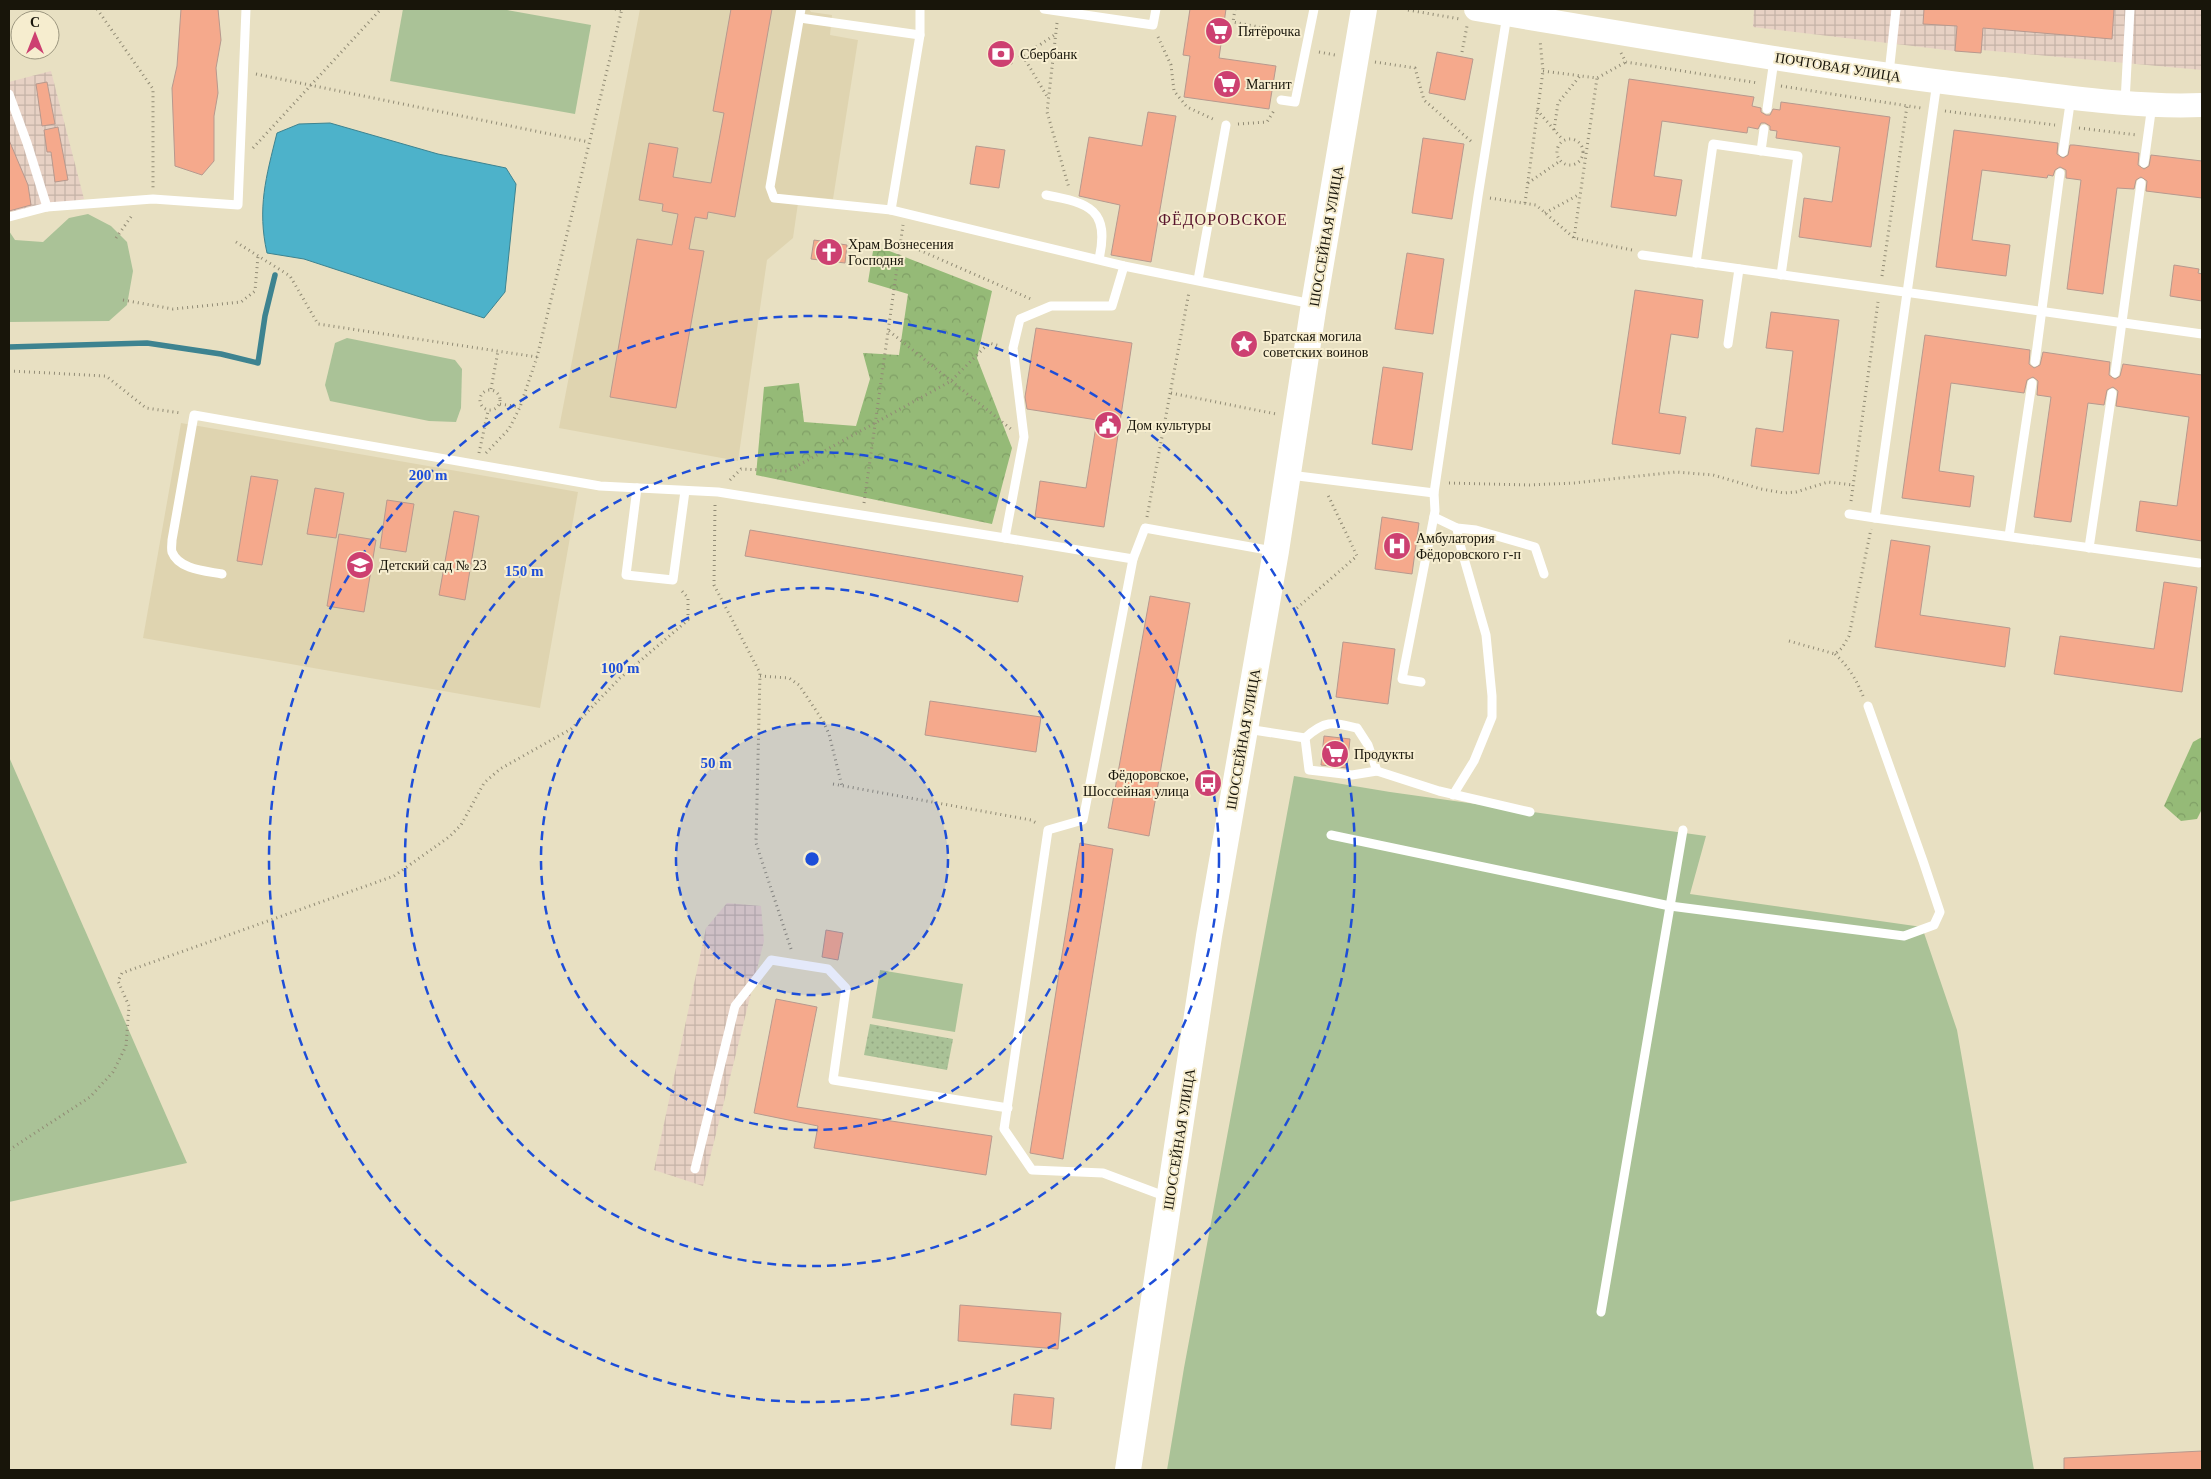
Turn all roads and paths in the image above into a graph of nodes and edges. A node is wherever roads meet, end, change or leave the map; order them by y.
1 (97, 9) edge
2 (246, 9) edge
3 (381, 9) edge
4 (615, 9) edge
5 (622, 9) edge
6 (920, 9) edge
7 (1044, 9) edge
8 (1156, 9) edge
9 (1235, 9) edge
10 (1314, 9) edge
11 (1364, 9) edge
12 (1896, 9) edge
13 (2130, 9) edge
14 (1059, 11) junction
15 (800, 13) edge
16 (1508, 14) junction
17 (1472, 15) edge
18 (1153, 25) junction
19 (1539, 32) dead end
20 (1056, 34) junction
21 (920, 35) junction
22 (1308, 37) junction
23 (1462, 52) dead end
24 (1014, 55) dead end
25 (1023, 56) junction
26 (1775, 57) junction
27 (1626, 62) dead end
28 (1415, 68) dead end
29 (1543, 70) junction
30 (243, 72) junction
31 (1580, 76) junction
32 (1889, 76) junction
33 (1596, 78) junction
34 (1937, 81) junction
35 (311, 85) junction
36 (9, 94) edge
37 (2071, 97) junction
38 (1048, 99) junction
39 (1280, 100) joint
40 (2125, 102) junction
41 (2152, 104) junction
42 (2202, 105) edge
43 (1907, 106) dead end
44 (1767, 109) dead end
45 (1538, 110) junction
46 (1226, 125) junction
47 (1554, 130) junction
48 (1764, 130) dead end
49 (1562, 140) junction
50 (589, 142) junction
51 (1762, 151) junction
52 (2063, 152) dead end
53 (1485, 153) junction
54 (1584, 154) junction
55 (1560, 161) junction
56 (239, 163) junction
57 (2144, 163) dead end
58 (2060, 173) dead end
59 (2141, 183) dead end
60 (1528, 184) junction
61 (1580, 194) junction
62 (1046, 195) dead end
63 (1478, 196) junction
64 (148, 199) junction
65 (1073, 200) junction
66 (1525, 203) junction
67 (47, 207) junction
68 (891, 210) junction
69 (905, 212) junction
70 (1545, 213) junction
71 (9, 217) edge
72 (116, 238) dead end
73 (1574, 238) junction
74 (236, 242) dead end
75 (901, 242) junction
76 (1642, 255) joint
77 (258, 256) junction
78 (1099, 259) junction
79 (1696, 262) junction
80 (1124, 266) junction
81 (1739, 269) junction
82 (1781, 275) junction
83 (1194, 280) junction
84 (1880, 289) junction
85 (1907, 292) junction
86 (123, 300) dead end
87 (1314, 304) junction
88 (1051, 306) junction
89 (2042, 312) junction
90 (2122, 323) junction
91 (888, 330) junction
92 (2202, 334) edge
93 (1728, 344) dead end
94 (1013, 348) junction
95 (498, 351) junction
96 (537, 357) junction
97 (2035, 362) dead end
98 (9, 371) edge
99 (2115, 373) dead end
100 (952, 381) junction
101 (2032, 383) dead end
102 (491, 389) junction
103 (1171, 392) junction
104 (2112, 393) dead end
105 (500, 404) junction
106 (520, 407) junction
107 (488, 411) junction
108 (194, 415) junction
109 (1296, 418) junction
110 (875, 423) junction
111 (1024, 437) junction
112 (477, 464) junction
113 (1288, 475) junction
114 (1321, 480) junction
115 (1436, 482) junction
116 (1853, 485) junction
117 (637, 488) junction
118 (685, 490) junction
119 (716, 492) junction
120 (1434, 493) junction
121 (1849, 514) joint
122 (862, 515) junction
123 (1434, 517) junction
124 (1875, 518) junction
125 (1145, 528) junction
126 (1457, 528) junction
127 (2009, 536) junction
128 (1005, 538) junction
129 (2089, 548) junction
130 (1276, 551) junction
131 (1133, 559) junction
132 (2199, 563) dead end
133 (222, 574) dead end
134 (1544, 574) dead end
135 (673, 580) junction
136 (1297, 608) dead end
137 (1790, 641) dead end
138 (1835, 654) junction
139 (760, 676) junction
140 (1421, 682) dead end
141 (1868, 706) joint
142 (1244, 728) junction
143 (1305, 738) junction
144 (1377, 770) junction
145 (833, 784) dead end
146 (842, 786) junction
147 (1453, 795) junction
148 (1530, 812) dead end
149 (1048, 830) junction
150 (1683, 830) dead end
151 (1331, 835) dead end
152 (1670, 906) junction
153 (796, 964) junction
154 (1008, 1108) junction
155 (9, 1150) edge
156 (695, 1169) dead end
157 (1170, 1198) junction
158 (1601, 1312) dead end
159 (1128, 1470) edge

1 - 64 path
2 - 30 lane
3 - 35 path
4 - 5 path
5 - 50 path
6 - 21 lane
7 - 14 lane
8 - 18 lane
9 - 22 path
10 - 22 lane
11 - 87 main road, ШОССЕЙНАЯ УЛИЦА
12 - 32 lane
13 - 40 lane
14 - 18 lane
14 - 20 path
15 - 21 lane
15 - 68 lane
16 - 17 street, ПОЧТОВАЯ УЛИЦА
16 - 26 street, ПОЧТОВАЯ УЛИЦА
16 - 53 lane
17 - 23 path
18 - 46 path
19 - 29 path
20 - 25 path
20 - 38 path
21 - 68 lane
22 - 39 lane
24 - 25 path
25 - 38 path
26 - 32 street, ПОЧТОВАЯ УЛИЦА
26 - 44 lane
27 - 33 path
28 - 53 path
29 - 31 path
29 - 45 path
30 - 35 path
30 - 56 lane
31 - 33 path
31 - 47 path
32 - 34 street, ПОЧТОВАЯ УЛИЦА
33 - 54 path
34 - 37 street, ПОЧТОВАЯ УЛИЦА
34 - 85 lane
35 - 50 path
35 - 56 path
36 - 67 lane
37 - 40 street, ПОЧТОВАЯ УЛИЦА
37 - 52 lane
38 - 65 path
39 - 46 path
40 - 41 street, ПОЧТОВАЯ УЛИЦА
41 - 42 street, ПОЧТОВАЯ УЛИЦА
41 - 57 lane
43 - 84 path
45 - 47 path
45 - 60 path
46 - 83 lane
47 - 49 path
48 - 51 lane
49 - 54 path
49 - 55 path
50 - 96 path
51 - 79 lane
51 - 82 lane
53 - 63 lane
54 - 55 path
54 - 61 path
55 - 60 path
56 - 64 lane
58 - 89 lane
59 - 90 lane
60 - 66 path
61 - 70 path
61 - 73 path
62 - 65 lane
63 - 66 path
63 - 115 lane
64 - 67 lane
64 - 72 path
65 - 78 lane
66 - 70 path
67 - 71 lane
68 - 69 lane
69 - 75 path
69 - 78 lane
70 - 73 path
73 - 76 path
74 - 77 path
75 - 88 path
75 - 91 path
76 - 79 lane
77 - 86 path
77 - 95 path
78 - 80 lane
79 - 81 lane
80 - 83 lane
80 - 88 lane
81 - 82 lane
81 - 93 lane
82 - 84 lane
83 - 87 lane
83 - 103 path
84 - 85 lane
84 - 116 path
85 - 89 lane
85 - 124 lane
87 - 109 main road, ШОССЕЙНАЯ УЛИЦА
88 - 94 lane
89 - 90 lane
89 - 97 lane
90 - 92 lane
90 - 99 lane
91 - 100 path
91 - 110 path
94 - 100 path
94 - 111 lane
95 - 96 path
95 - 102 path
96 - 106 path
98 - 108 path
100 - 110 path
100 - 111 path
101 - 127 lane
102 - 105 path
102 - 107 path
103 - 109 path
103 - 125 path
104 - 129 lane
105 - 106 path
105 - 107 path
106 - 112 path
107 - 112 path
108 - 112 lane
108 - 133 lane
109 - 113 main road, ШОССЕЙНАЯ УЛИЦА
110 - 119 path
110 - 122 path
111 - 128 lane
112 - 117 lane
113 - 114 lane
113 - 130 main road, ШОССЕЙНАЯ УЛИЦА
114 - 120 lane
114 - 136 path
115 - 116 path
115 - 120 lane
116 - 121 path
117 - 118 lane
117 - 135 lane
118 - 119 lane
118 - 135 lane
119 - 122 lane
119 - 139 path
120 - 123 lane
121 - 124 lane
122 - 128 lane
123 - 126 lane
123 - 140 lane
124 - 127 lane
124 - 138 path
125 - 130 lane
125 - 131 lane
126 - 134 lane
126 - 147 lane
127 - 129 lane
128 - 131 lane
129 - 132 lane
130 - 142 main road, ШОССЕЙНАЯ УЛИЦА
131 - 149 lane
135 - 155 path
137 - 138 path
138 - 141 path
139 - 146 path
139 - 153 path
141 - 152 lane
142 - 143 lane
142 - 157 main road, ШОССЕЙНАЯ УЛИЦА
143 - 144 lane
143 - 144 lane
144 - 147 lane
145 - 146 path
146 - 149 path
147 - 148 lane
149 - 154 lane
150 - 152 lane
151 - 152 lane
152 - 158 lane
153 - 154 lane
153 - 156 lane
154 - 157 lane
157 - 159 main road, ШОССЕЙНАЯ УЛИЦА

